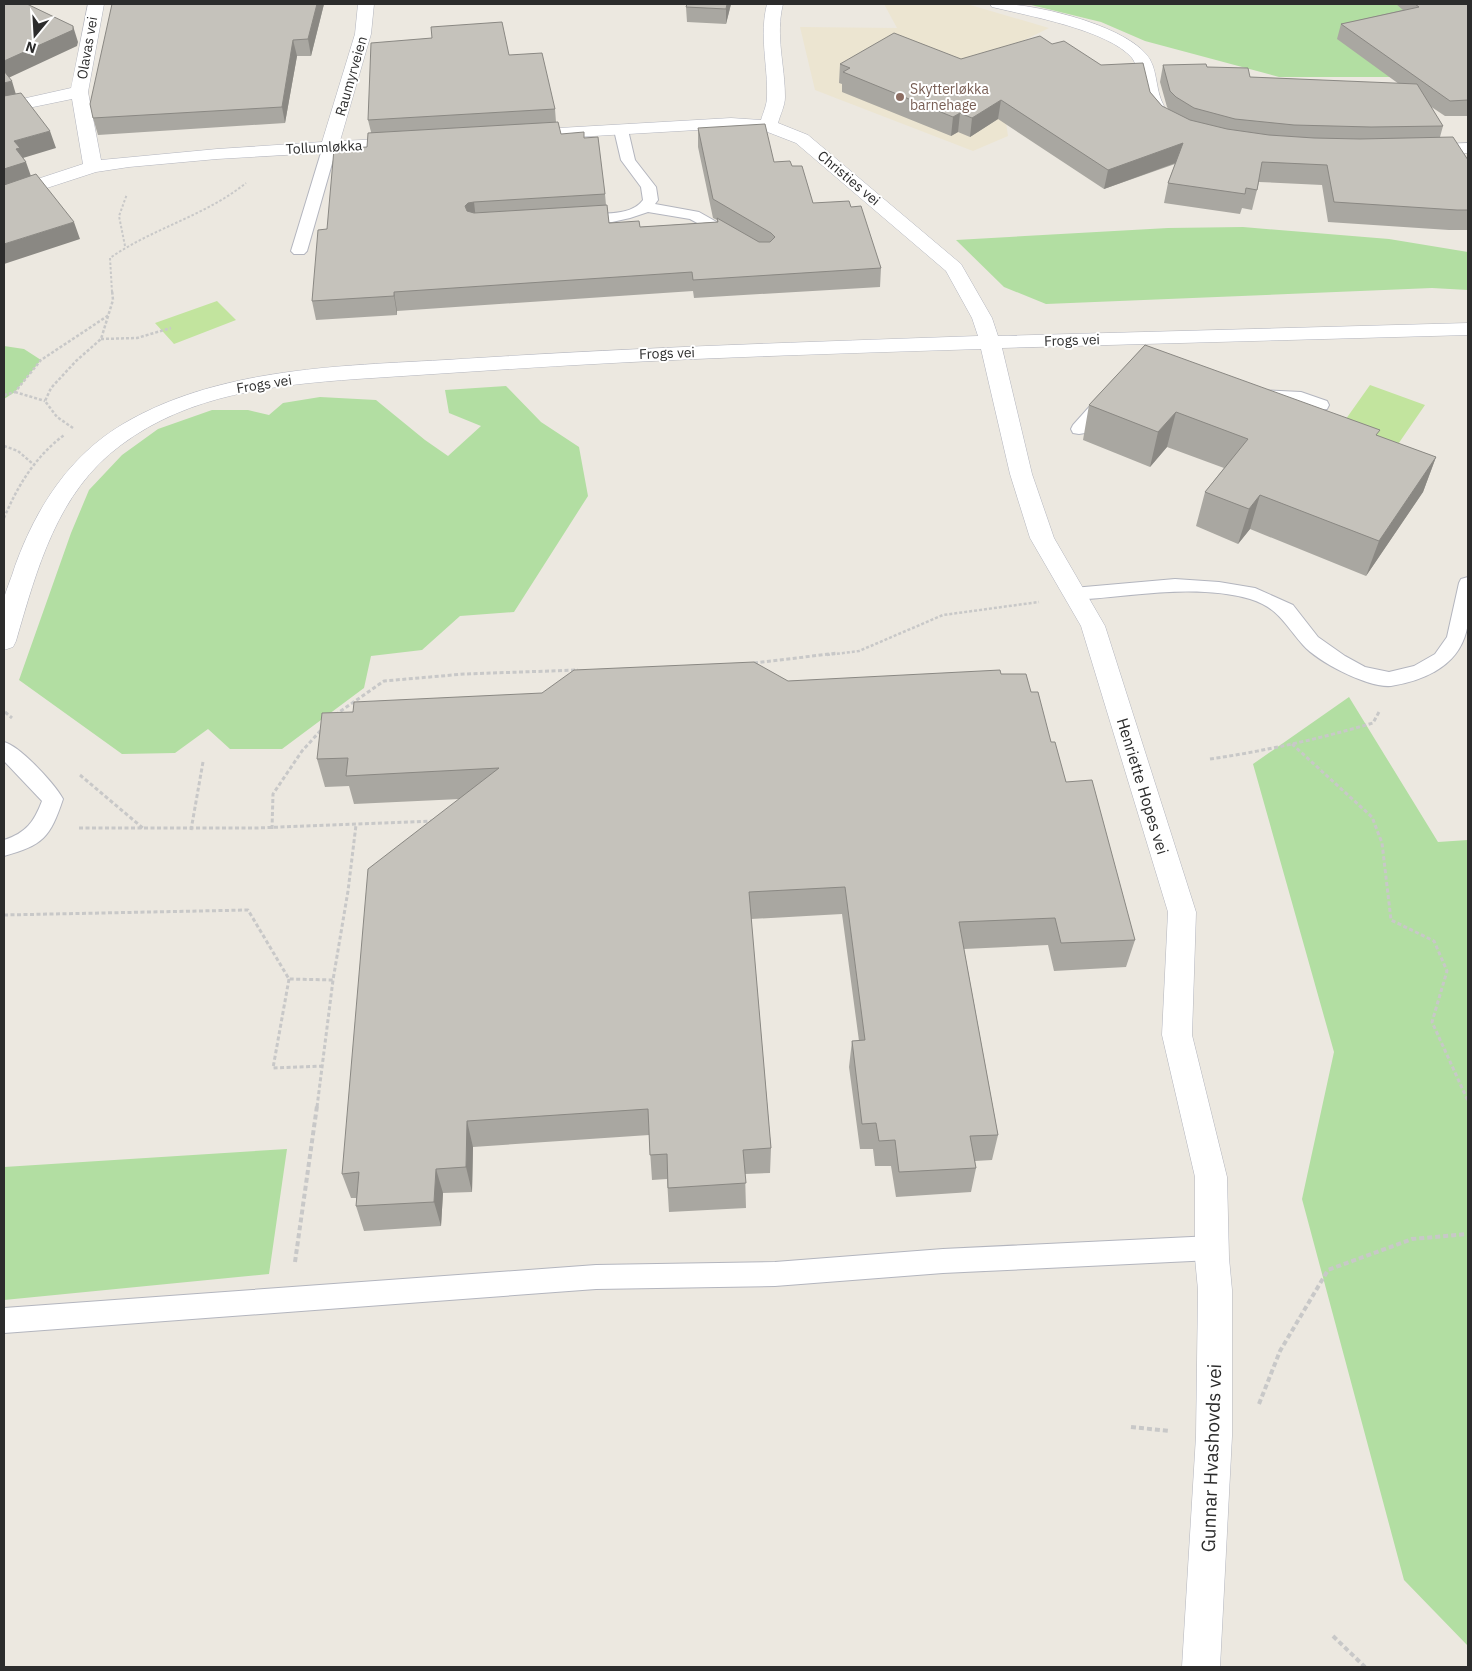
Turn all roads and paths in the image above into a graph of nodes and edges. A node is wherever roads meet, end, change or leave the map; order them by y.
1 (96, 4) edge
2 (366, 4) edge
3 (775, 4) edge
4 (998, 4) edge
5 (79, 92) junction
6 (4, 108) edge
7 (768, 126) junction
8 (621, 130) junction
9 (1188, 130) edge
10 (503, 137) edge
11 (427, 141) edge
12 (330, 146) junction
13 (1468, 148) edge
14 (284, 149) junction
15 (1405, 151) edge
16 (129, 162) junction
17 (93, 167) junction
18 (4, 196) edge
19 (647, 207) junction
20 (569, 219) edge
21 (125, 246) junction
22 (749, 247) edge
23 (299, 251) dead end
24 (109, 314) junction
25 (171, 328) dead end
26 (1468, 329) edge
27 (101, 339) junction
28 (990, 342) junction
29 (1119, 385) edge
30 (15, 392) junction
31 (4, 395) edge
32 (1246, 395) edge
33 (45, 401) junction
34 (1321, 405) dead end
35 (74, 428) dead end
36 (1079, 429) dead end
37 (4, 446) edge
38 (33, 464) dead end
39 (1468, 583) edge
40 (1073, 594) junction
41 (4, 641) edge
42 (751, 663) edge
43 (583, 670) edge
44 (1389, 679) junction
45 (334, 715) edge
46 (328, 722) edge
47 (1292, 744) junction
48 (4, 749) edge
49 (1210, 759) dead end
50 (203, 762) dead end
51 (433, 821) edge
52 (356, 825) junction
53 (44, 826) junction
54 (272, 829) junction
55 (191, 830) junction
56 (4, 848) edge
57 (4, 915) edge
58 (289, 979) junction
59 (333, 980) junction
60 (323, 1066) junction
61 (1468, 1101) edge
62 (1468, 1234) edge
63 (1212, 1248) junction
64 (286, 1300) junction
65 (4, 1321) edge
66 (1131, 1427) dead end
67 (1214, 1436) junction
68 (1333, 1636) dead end
69 (1201, 1667) edge
70 (1365, 1667) edge

1 - 5 street, Olavas vei
2 - 12 street, Raumyrveien
3 - 7 street
4 - 9 street
5 - 6 street, Olavas vei
5 - 17 street, Olavas vei
7 - 8 street
7 - 28 street, Christies vei
8 - 10 street
8 - 19 lane
11 - 12 street, Tollumløkka
12 - 14 street, Tollumløkka
12 - 23 lane
13 - 15 street
14 - 16 street, Tollumløkka
14 - 21 path
16 - 17 street, Tollumløkka
16 - 21 path
17 - 18 street, Tollumløkka
19 - 20 lane
19 - 22 lane
21 - 24 path
24 - 27 path
24 - 30 path
25 - 27 path
26 - 28 street, Frogs vei
27 - 33 path
28 - 40 street, Henriette Hopes vei
28 - 41 street, Frogs vei
29 - 36 lane
30 - 31 path
30 - 33 path
32 - 34 lane
33 - 35 path
37 - 38 path
39 - 44 lane
40 - 42 path
40 - 44 lane
40 - 63 street, Henriette Hopes vei
43 - 45 path
44 - 47 path
46 - 54 path
47 - 49 path
47 - 61 path
48 - 53 lane
50 - 55 path
51 - 52 path
52 - 54 path
52 - 59 path
53 - 55 path
53 - 56 lane
54 - 55 path
57 - 58 path
58 - 59 path
58 - 60 path
59 - 60 path
60 - 64 path
62 - 67 path
63 - 64 lane
63 - 67 street, Gunnar Hvashovds vei
64 - 65 lane
66 - 67 path
67 - 69 street, Gunnar Hvashovds vei
68 - 70 path

